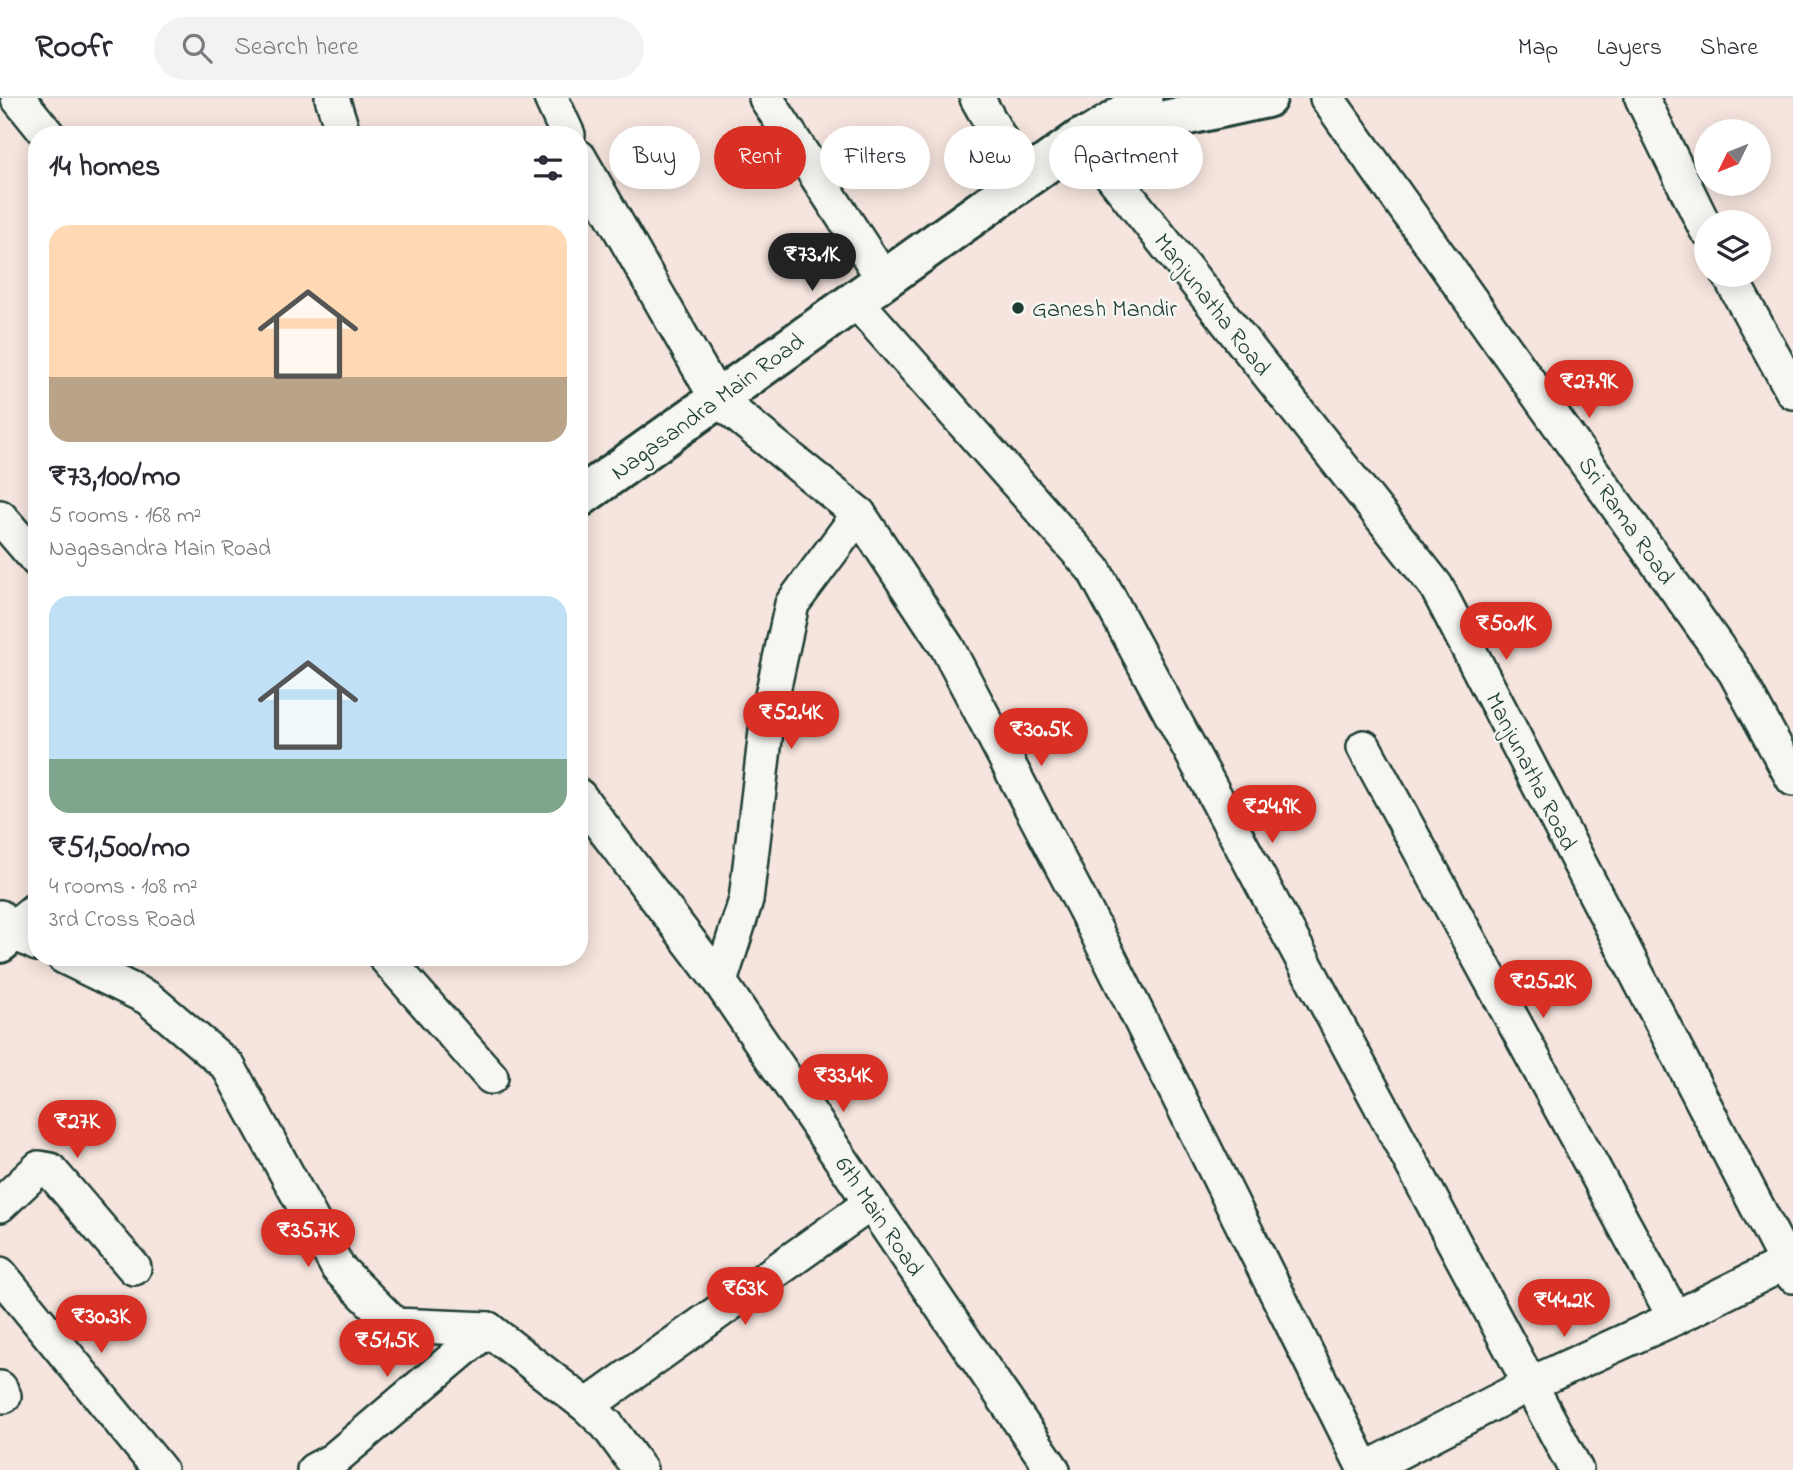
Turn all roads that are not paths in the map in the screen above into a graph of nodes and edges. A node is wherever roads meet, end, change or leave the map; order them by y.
1 (18, 98) edge
2 (332, 98) edge
3 (551, 98) edge
4 (766, 98) edge
5 (977, 98) edge
6 (1267, 98) edge
7 (1327, 98) edge
8 (1642, 98) edge
9 (1134, 101) edge
10 (41, 126) edge
11 (341, 126) edge
12 (564, 126) edge
13 (993, 126) edge
14 (1099, 126) edge
15 (1138, 126) edge
16 (588, 173) edge
17 (1010, 189) edge
18 (1122, 189) edge
19 (1697, 210) edge
20 (1736, 287) edge
21 (869, 289) junction
22 (1793, 392) edge
23 (718, 399) junction
24 (588, 492) edge
25 (859, 513) junction
26 (0, 517) edge
27 (28, 550) edge
28 (1364, 747) dead end
29 (1793, 779) edge
30 (588, 808) edge
31 (82, 966) edge
32 (393, 966) edge
33 (720, 982) junction
34 (491, 1077) dead end
35 (871, 1203) junction
36 (0, 1205) edge
37 (1790, 1266) edge
38 (134, 1268) dead end
39 (0, 1274) edge
40 (1675, 1318) junction
41 (488, 1329) junction
42 (1531, 1384) junction
43 (587, 1406) junction
44 (330, 1467) edge
45 (160, 1470) edge
46 (640, 1470) edge
47 (1053, 1470) edge
48 (1364, 1470) edge
49 (1576, 1470) edge

1 - 10 street
2 - 11 street
3 - 12 street
4 - 21 street
5 - 13 street
6 - 15 street
7 - 29 street, Sri Rama Road
8 - 19 street
9 - 14 street, Nagasandra Main Road
16 - 23 street
17 - 21 street, Nagasandra Main Road
18 - 37 street, Manjunatha Road
20 - 22 street
21 - 23 street, Nagasandra Main Road
21 - 42 street
23 - 24 street, Nagasandra Main Road
23 - 25 street
25 - 33 street
25 - 48 street
26 - 27 street
28 - 40 street
30 - 33 street, 6th Main Road
31 - 41 street
32 - 34 street
33 - 35 street, 6th Main Road
35 - 43 street
35 - 47 street, 6th Main Road
36 - 38 street
37 - 40 street
39 - 45 street
40 - 42 street
41 - 43 street
41 - 44 street
42 - 48 street
42 - 49 street
43 - 46 street

